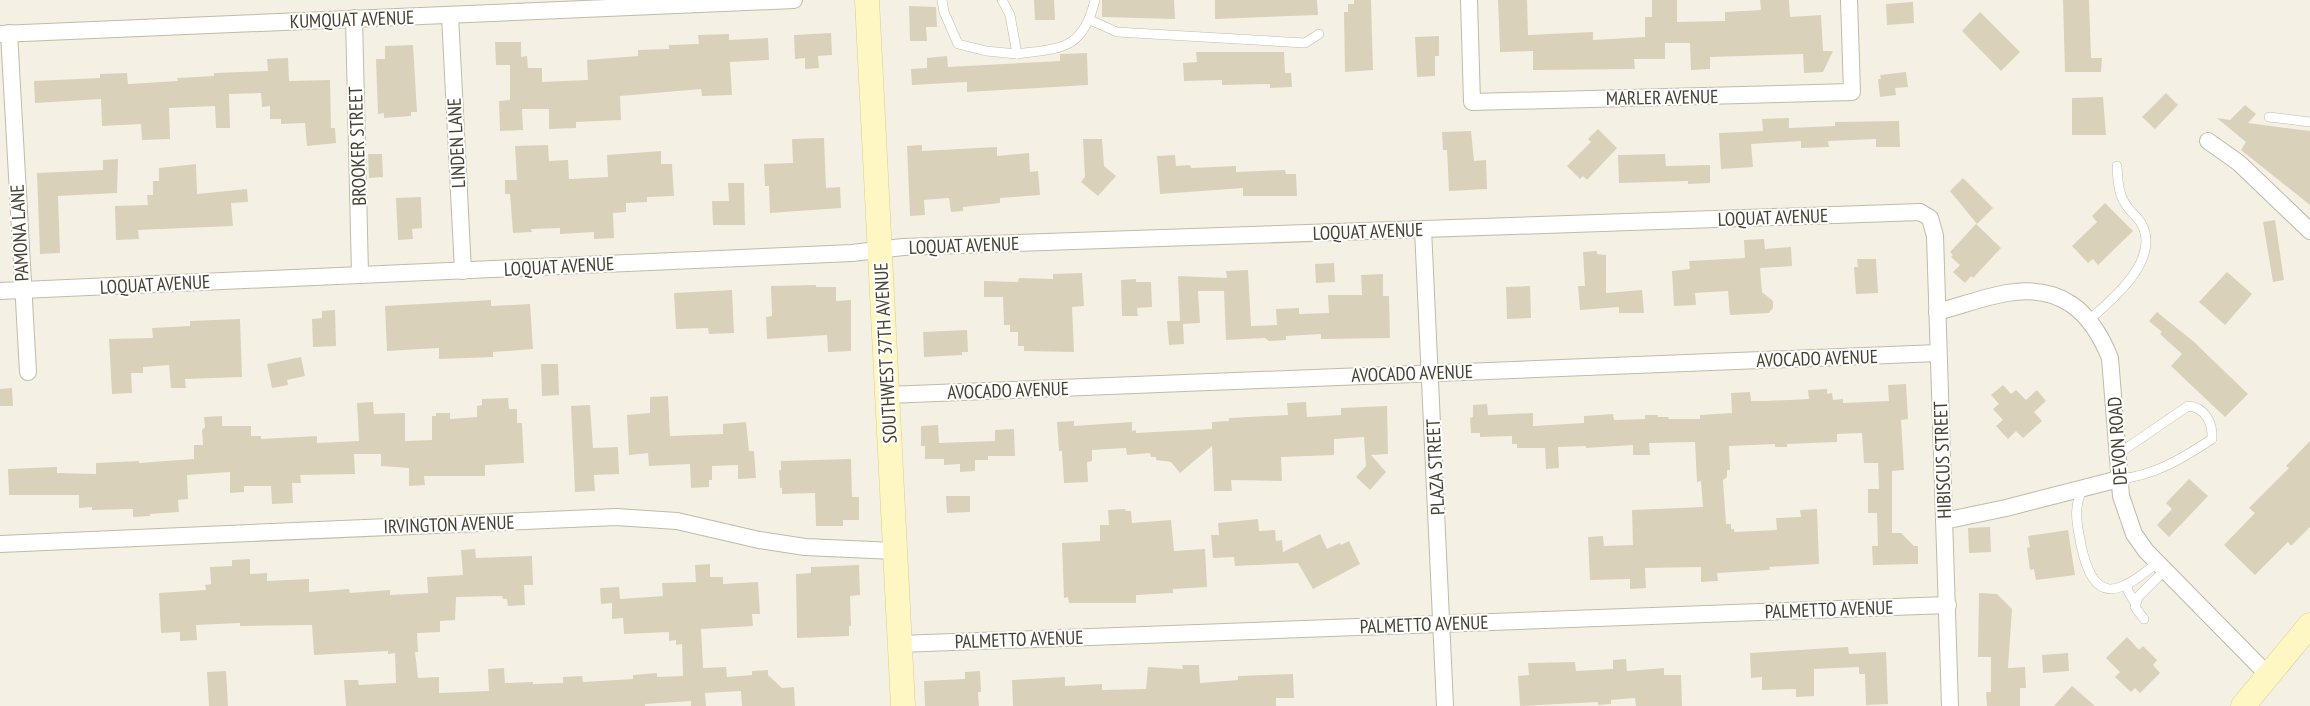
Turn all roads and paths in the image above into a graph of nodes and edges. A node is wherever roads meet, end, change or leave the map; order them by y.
1 (794, 0) edge
2 (867, 0) edge
3 (942, 0) edge
4 (1002, 0) edge
5 (1095, 0) edge
6 (1470, 0) edge
7 (1850, 0) edge
8 (450, 15) junction
9 (354, 18) junction
10 (1090, 20) junction
11 (4, 34) edge
12 (1319, 34) dead end
13 (1017, 54) junction
14 (2269, 117) dead end
15 (2310, 122) edge
16 (2208, 141) dead end
17 (2117, 166) dead end
18 (1927, 216) joint
19 (1423, 229) junction
20 (2310, 231) edge
21 (880, 249) junction
22 (463, 271) junction
23 (360, 274) junction
24 (22, 290) junction
25 (0, 291) edge
26 (1937, 312) junction
27 (2089, 320) junction
28 (1938, 353) junction
29 (28, 372) dead end
30 (1431, 372) junction
31 (887, 395) junction
32 (2118, 454) junction
33 (2119, 480) junction
34 (2082, 489) junction
35 (1944, 521) junction
36 (0, 544) edge
37 (894, 551) junction
38 (2161, 566) junction
39 (2127, 586) junction
40 (2135, 603) junction
41 (1948, 605) junction
42 (2144, 619) dead end
43 (1442, 624) junction
44 (2310, 625) edge
45 (900, 644) junction
46 (2268, 675) junction
47 (903, 706) edge
48 (1445, 706) edge
49 (1950, 706) edge
50 (2243, 706) edge

1 - 8 street, KUMQUAT AVENUE
2 - 21 main road, SOUTHWEST 37TH AVENUE
3 - 13 lane
4 - 13 lane
5 - 10 lane
6 - 7 street, MARLER AVENUE
8 - 9 street, KUMQUAT AVENUE
8 - 22 street, LINDEN LANE
9 - 11 street, KUMQUAT AVENUE
9 - 23 street, BROOKER STREET
10 - 12 lane
10 - 13 lane
11 - 24 street, PAMONA LANE
14 - 15 lane
16 - 20 street
17 - 27 lane
18 - 19 street, LOQUAT AVENUE
18 - 26 street, HIBISCUS STREET
19 - 21 street, LOQUAT AVENUE
19 - 30 street, PLAZA STREET
21 - 22 street, LOQUAT AVENUE
21 - 31 main road, SOUTHWEST 37TH AVENUE
22 - 23 street, LOQUAT AVENUE
23 - 24 street, LOQUAT AVENUE
24 - 25 street, LOQUAT AVENUE
24 - 29 street, PAMONA LANE
26 - 27 street, DEVON ROAD
26 - 28 street, HIBISCUS STREET
27 - 32 street, DEVON ROAD
28 - 30 street, AVOCADO AVENUE
28 - 35 street, HIBISCUS STREET
30 - 31 street, AVOCADO AVENUE
30 - 43 street, PLAZA STREET
31 - 37 main road, SOUTHWEST 37TH AVENUE
32 - 33 street, DEVON ROAD
32 - 33 lane
33 - 34 street
33 - 38 street, DEVON ROAD
34 - 35 street
34 - 39 lane
35 - 41 street, HIBISCUS STREET
36 - 37 street, IRVINGTON AVENUE
37 - 45 main road, SOUTHWEST 37TH AVENUE
38 - 39 lane
38 - 40 lane
38 - 46 street, DEVON ROAD
39 - 40 lane
40 - 42 lane
41 - 43 street, PALMETTO AVENUE
41 - 49 street, HIBISCUS STREET
43 - 45 street, PALMETTO AVENUE
43 - 48 street, PLAZA STREET
44 - 46 main road
45 - 47 main road, SOUTHWEST 37TH AVENUE
46 - 50 main road

